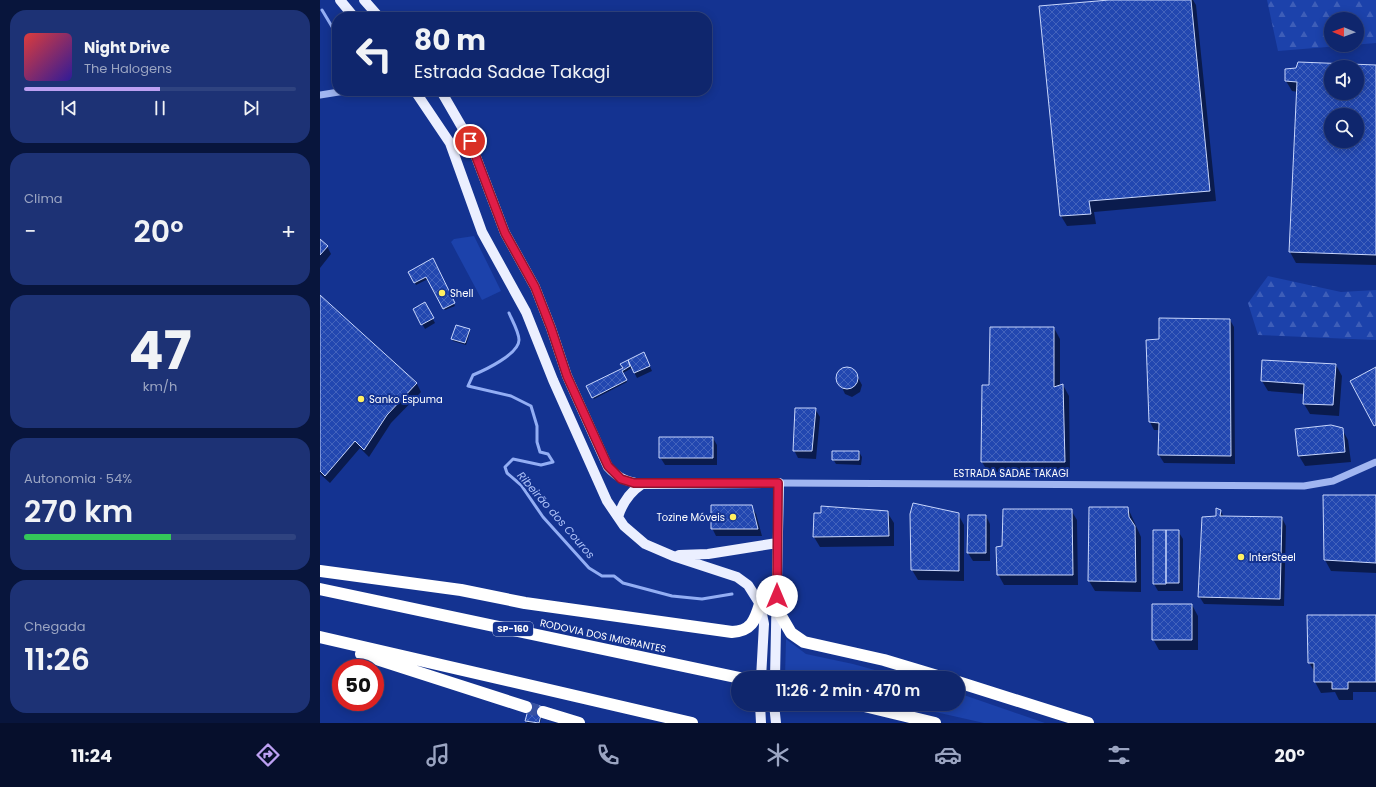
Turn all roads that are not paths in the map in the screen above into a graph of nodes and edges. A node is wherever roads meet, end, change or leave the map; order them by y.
1 (340, 0) edge
2 (364, 0) edge
3 (350, 12) edge
4 (375, 12) edge
5 (332, 93) edge
6 (320, 95) edge
7 (419, 96) edge
8 (444, 96) edge
9 (1376, 462) edge
10 (778, 483) junction
11 (642, 484) junction
12 (618, 517) junction
13 (778, 543) junction
14 (673, 556) junction
15 (320, 571) edge
16 (320, 589) edge
17 (760, 604) junction
18 (777, 610) junction
19 (320, 638) edge
20 (761, 671) edge
21 (775, 671) edge
22 (921, 671) edge
23 (731, 676) edge
24 (965, 684) edge
25 (526, 707) tunnel mouth
26 (760, 711) edge
27 (775, 711) edge
28 (885, 711) edge
29 (543, 712) tunnel mouth
30 (579, 723) edge
31 (692, 723) edge
32 (761, 723) edge
33 (776, 723) edge
34 (934, 723) edge
35 (1088, 723) edge

1 - 3 main road
2 - 4 main road
5 - 6 street
7 - 12 main road
8 - 11 main road, ESTRADA SADAE TAKAGI
9 - 10 street, ESTRADA SADAE TAKAGI
10 - 11 main road, ESTRADA SADAE TAKAGI
10 - 13 main road
11 - 12 main road
12 - 14 main road
13 - 14 main road
13 - 18 main road
14 - 17 main road
15 - 17 highway
16 - 23 highway, RODOVIA DOS IMIGRANTES / SP-160
17 - 20 main road
18 - 21 main road
18 - 22 highway
19 - 25 highway
19 - 31 highway
24 - 35 highway
26 - 32 main road
27 - 33 main road
28 - 34 highway
29 - 30 highway

